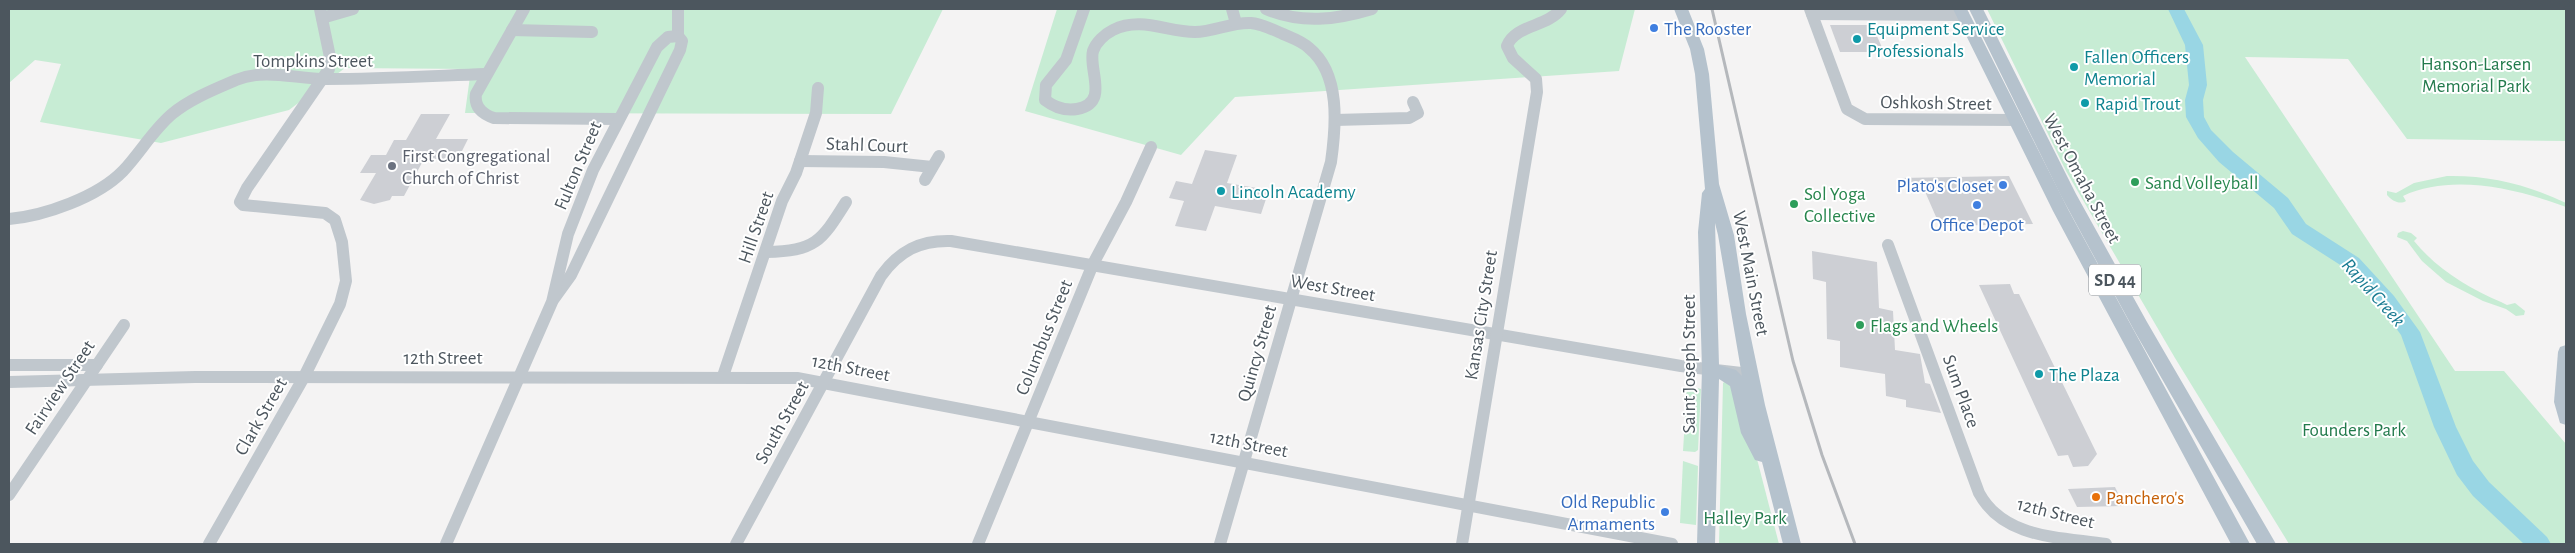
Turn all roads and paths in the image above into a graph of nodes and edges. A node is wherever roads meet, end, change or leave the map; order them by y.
1 (353, 9) edge
2 (524, 9) edge
3 (678, 9) edge
4 (1084, 9) edge
5 (1232, 9) edge
6 (1266, 9) edge
7 (1372, 9) edge
8 (1561, 9) edge
9 (1681, 9) edge
10 (1966, 11) edge
11 (1350, 12) edge
12 (1811, 12) edge
13 (321, 13) edge
14 (1236, 23) junction
15 (512, 30) junction
16 (592, 32) dead end
17 (678, 36) junction
18 (485, 74) junction
19 (323, 79) junction
20 (818, 88) dead end
21 (1412, 102) dead end
22 (617, 119) junction
23 (1335, 120) junction
24 (2016, 120) junction
25 (1151, 147) dead end
26 (939, 156) dead end
27 (800, 161) junction
28 (932, 167) junction
29 (925, 180) dead end
30 (1711, 184) junction
31 (846, 202) dead end
32 (9, 219) edge
33 (1888, 245) dead end
34 (911, 247) joint
35 (766, 252) junction
36 (1093, 264) junction
37 (1291, 298) junction
38 (552, 302) junction
39 (124, 325) dead end
40 (1496, 333) junction
41 (2566, 352) edge
42 (9, 365) edge
43 (98, 365) junction
44 (1711, 369) junction
45 (1750, 374) junction
46 (723, 376) junction
47 (304, 377) junction
48 (520, 377) junction
49 (88, 379) junction
50 (9, 382) edge
51 (825, 382) junction
52 (2566, 418) edge
53 (1029, 422) junction
54 (1244, 462) junction
55 (1771, 467) junction
56 (1979, 493) joint
57 (9, 495) edge
58 (1468, 504) junction
59 (2035, 538) edge
60 (209, 544) edge
61 (446, 544) edge
62 (736, 544) edge
63 (978, 544) edge
64 (1220, 544) edge
65 (1462, 544) edge
66 (1672, 544) edge
67 (1706, 544) edge
68 (1792, 544) edge
69 (2106, 544) edge
70 (2241, 544) edge
71 (2267, 544) edge

1 - 13 street
2 - 15 street
3 - 17 street, Fulton Street
4 - 14 street, Quincy Street
5 - 14 street
6 - 11 street
7 - 11 street
8 - 40 street, Kansas City Street
9 - 30 main road, West Main Street
10 - 12 street
10 - 24 main road, West Omaha Street / SD 44
10 - 71 main road, West Omaha Street / SD 44
12 - 24 street, Oshkosh Street
13 - 19 street
14 - 23 street, Quincy Street
15 - 16 street
15 - 18 street
17 - 22 street, Fulton Street
17 - 38 street, Fulton Street
18 - 19 street, Tompkins Street
18 - 22 street
19 - 32 street, Tompkins Street
19 - 47 street, Clark Street
20 - 27 street, Hill Street
21 - 23 street
22 - 38 street, Fulton Street
23 - 37 street, Quincy Street
24 - 70 main road, West Omaha Street / SD 44
25 - 36 street, Columbus Street
26 - 28 street
27 - 28 street, Stahl Court
27 - 35 street, Hill Street
28 - 29 street
30 - 44 main road, Saint Joseph Street
30 - 45 main road, West Main Street
31 - 35 street
33 - 56 street, Sum Place
34 - 36 street, West Street
34 - 51 street, South Street
35 - 46 street, Hill Street
36 - 37 street, West Street
36 - 53 street, Columbus Street
37 - 40 street, West Street
37 - 54 street, Quincy Street
38 - 48 street, Fulton Street
39 - 43 street, Fairview Street
40 - 44 street, West Street
40 - 58 street, Kansas City Street
41 - 52 main road
42 - 43 street
43 - 49 street, Fairview Street
44 - 45 street, West Street
44 - 55 main road
44 - 67 main road, Saint Joseph Street
45 - 55 main road, West Main Street
46 - 48 street, 12th Street
46 - 51 street, 12th Street
47 - 48 street, 12th Street
47 - 49 street, 12th Street
47 - 60 street, Clark Street
48 - 61 street, Fulton Street
49 - 50 street, 12th Street
49 - 57 street, Fairview Street
51 - 53 street, 12th Street
51 - 62 street, South Street
53 - 54 street, 12th Street
53 - 63 street, Columbus Street
54 - 58 street, 12th Street
54 - 64 street, Quincy Street
55 - 68 main road, West Main Street
56 - 59 street, 12th Street
58 - 65 street, Kansas City Street
58 - 66 street, 12th Street
59 - 69 street, 12th Street

